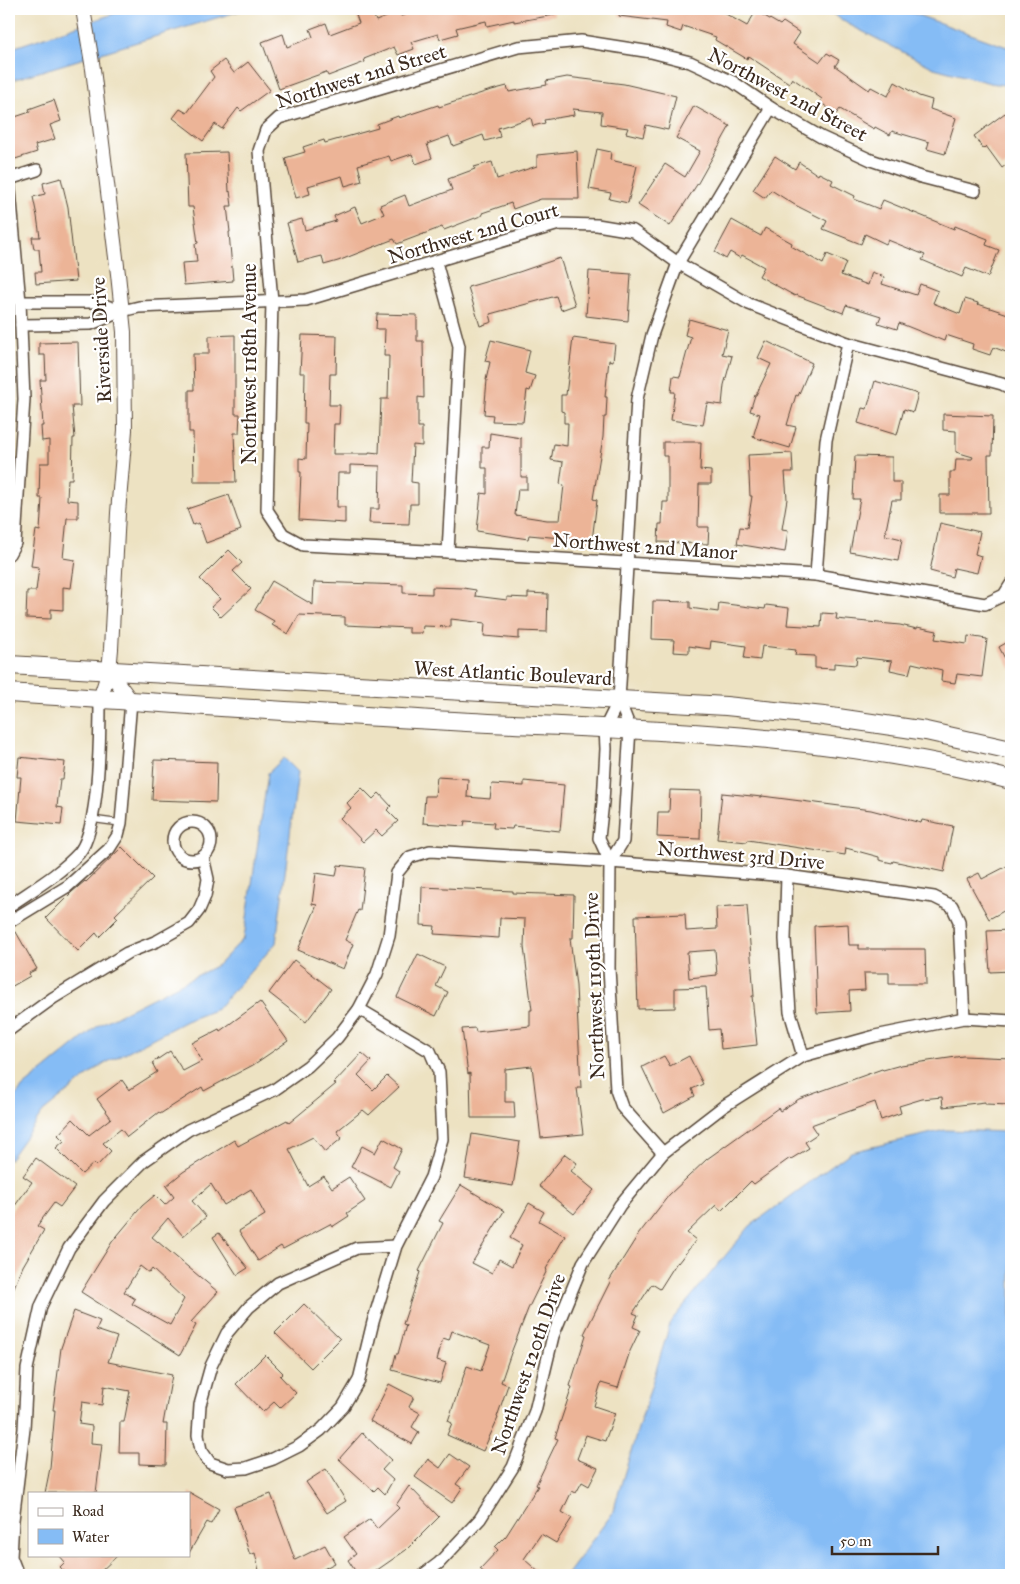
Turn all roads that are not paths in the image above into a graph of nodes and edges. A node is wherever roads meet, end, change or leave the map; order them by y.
1 (84, 11) edge
2 (771, 108) junction
3 (266, 130) joint
4 (37, 170) dead end
5 (9, 179) edge
6 (976, 191) dead end
7 (436, 262) junction
8 (678, 264) junction
9 (272, 301) junction
10 (20, 302) junction
11 (122, 311) junction
12 (21, 325) junction
13 (848, 343) junction
14 (1011, 389) edge
15 (283, 534) joint
16 (448, 552) junction
17 (9, 554) edge
18 (627, 564) junction
19 (816, 575) junction
20 (1011, 584) edge
21 (9, 665) edge
22 (110, 671) junction
23 (9, 693) edge
24 (100, 699) junction
25 (619, 700) junction
26 (131, 701) junction
27 (605, 728) junction
28 (630, 728) junction
29 (1011, 750) edge
30 (1011, 780) edge
31 (91, 819) junction
32 (121, 824) junction
33 (204, 857) dead end
34 (610, 862) junction
35 (787, 876) junction
36 (9, 906) edge
37 (9, 922) edge
38 (359, 1009) junction
39 (964, 1018) junction
40 (1011, 1021) edge
41 (9, 1030) edge
42 (803, 1056) junction
43 (663, 1153) junction
44 (396, 1246) junction
45 (18, 1575) edge
46 (423, 1575) edge

1 - 11 street, Riverside Drive
2 - 3 street, Northwest 2nd Street
2 - 6 street, Northwest 2nd Street
2 - 8 street, Northwest 119th Drive
3 - 9 street, Northwest 118th Avenue
4 - 5 street
5 - 10 street
7 - 8 street, Northwest 2nd Court
7 - 9 street, Northwest 2nd Court
7 - 16 street
8 - 13 street, Northwest 2nd Court
8 - 18 street, Northwest 119th Drive
9 - 11 street, Northwest 2nd Court
9 - 15 street, Northwest 118th Avenue
10 - 11 street, Northwest 2nd Court
10 - 12 street
11 - 12 street, Northwest 2nd Court
11 - 22 street, Riverside Drive
12 - 17 street
13 - 14 street, Northwest 2nd Court
13 - 19 street
15 - 16 street, Northwest 2nd Manor
16 - 18 street, Northwest 2nd Manor
18 - 19 street, Northwest 2nd Manor
18 - 25 street, Northwest 119th Drive
19 - 20 street, Northwest 2nd Manor
21 - 22 main road, West Atlantic Boulevard
22 - 24 street, Riverside Drive
22 - 25 main road, West Atlantic Boulevard
22 - 26 street
23 - 24 main road
24 - 26 main road
24 - 31 street
25 - 27 street, Northwest 119th Drive
25 - 28 street, Northwest 119th Drive
25 - 29 main road, West Atlantic Boulevard
26 - 27 main road
26 - 32 street
27 - 28 main road
27 - 34 street, Northwest 119th Drive
28 - 30 main road
28 - 34 street, Northwest 119th Drive
31 - 32 lane
31 - 36 street
32 - 37 street
33 - 41 street
34 - 35 street, Northwest 3rd Drive
34 - 38 street, Northwest 3rd Drive
34 - 43 street, Northwest 119th Drive
35 - 39 street, Northwest 3rd Drive
35 - 42 street
38 - 44 street
38 - 45 street
39 - 40 street, Northwest 120th Drive
39 - 42 street, Northwest 120th Drive
42 - 43 street, Northwest 120th Drive
43 - 46 street, Northwest 120th Drive
44 - 44 street

